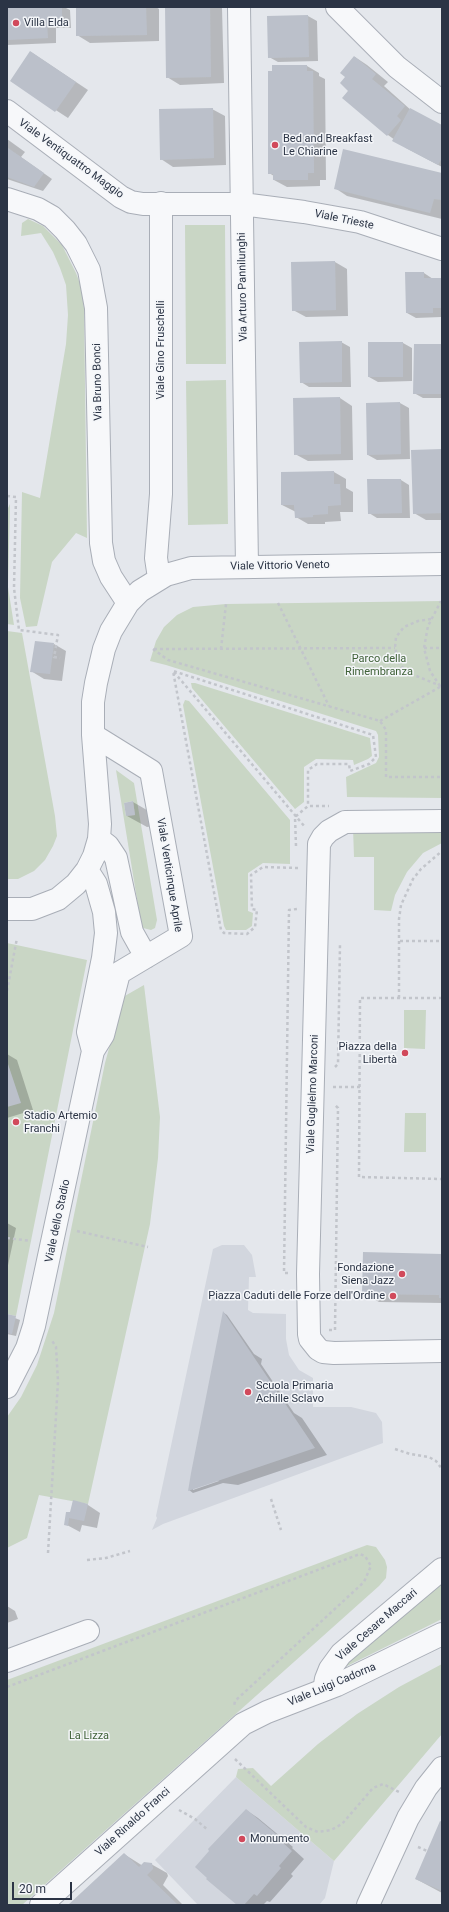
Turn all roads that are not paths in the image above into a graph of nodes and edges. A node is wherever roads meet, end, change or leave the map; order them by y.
1 (239, 7) edge
2 (337, 7) edge
3 (442, 102) edge
4 (7, 112) edge
5 (7, 198) edge
6 (161, 203) junction
7 (242, 204) junction
8 (442, 249) edge
9 (442, 564) edge
10 (247, 567) junction
11 (159, 578) junction
12 (128, 603) junction
13 (93, 742) junction
14 (442, 821) edge
15 (99, 839) junction
16 (87, 870) junction
17 (7, 909) edge
18 (146, 957) junction
19 (119, 973) joint
20 (93, 1051) junction
21 (442, 1351) edge
22 (7, 1386) edge
23 (442, 1569) edge
24 (88, 1631) dead end
25 (442, 1634) edge
26 (7, 1660) edge
27 (324, 1690) junction
28 (228, 1747) joint
29 (442, 1768) edge
30 (41, 1905) edge
31 (368, 1905) edge

1 - 7 street, Via Arturo Pannilunghi
2 - 3 street
4 - 6 street, Viale Ventiquattro Maggio
5 - 12 street, Via Bruno Bonci
6 - 7 street
6 - 11 street, Viale Gino Fruschelli
7 - 8 street, Viale Trieste
7 - 10 street, Via Arturo Pannilunghi
9 - 10 street, Viale Vittorio Veneto
10 - 11 street, Viale Vittorio Veneto
11 - 12 street, Viale Vittorio Veneto
12 - 13 street
13 - 15 street
13 - 18 street, Viale Venticinque Aprile
14 - 21 street, Viale Guglielmo Marconi
15 - 16 street
15 - 18 street
16 - 17 street
16 - 20 street, Viale dello Stadio
18 - 19 street, Viale Venticinque Aprile
19 - 20 street, Viale dello Stadio
20 - 22 street, Viale dello Stadio
23 - 27 street, Viale Cesare Maccari
24 - 26 street
25 - 27 street, Viale Luigi Cadorna
27 - 28 street, Viale Luigi Cadorna
28 - 30 street, Viale Rinaldo Franci
29 - 31 street

